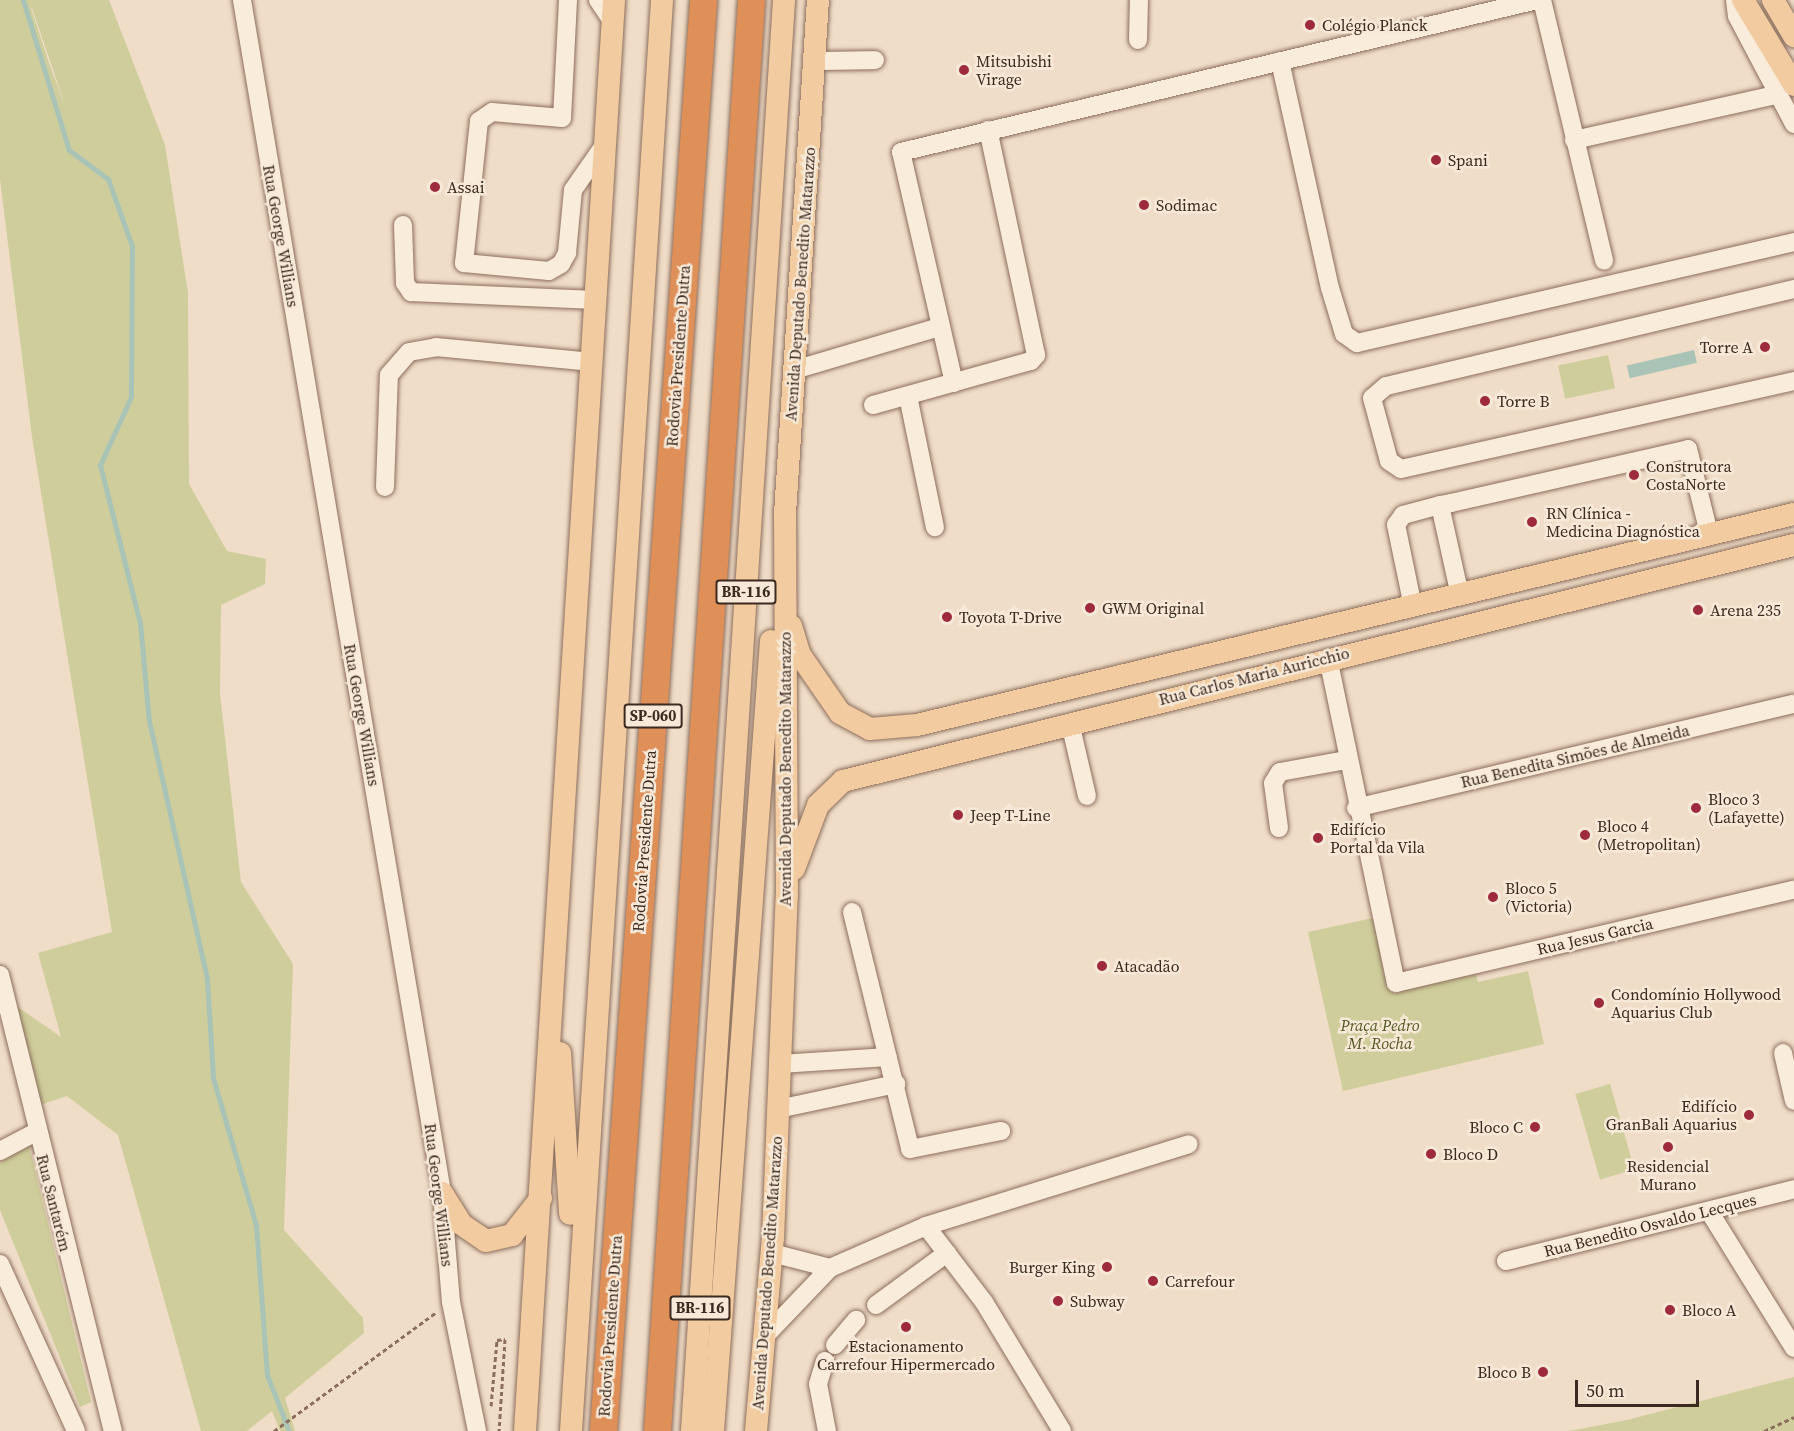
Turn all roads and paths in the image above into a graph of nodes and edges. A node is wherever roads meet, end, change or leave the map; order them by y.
1 (242, 0) edge
2 (568, 0) edge
3 (598, 0) edge
4 (662, 0) edge
5 (703, 0) edge
6 (751, 0) edge
7 (784, 0) edge
8 (818, 0) edge
9 (1139, 0) edge
10 (1537, 0) edge
11 (1542, 0) edge
12 (1735, 0) edge
13 (1743, 0) edge
14 (1773, 0) edge
15 (614, 11) edge
16 (1794, 36) edge
17 (1138, 40) dead end
18 (875, 60) dead end
19 (814, 61) junction
20 (1280, 61) junction
21 (1785, 90) edge
22 (1794, 124) edge
23 (988, 130) junction
24 (1574, 140) junction
25 (605, 144) junction
26 (402, 225) dead end
27 (1794, 242) edge
28 (1604, 261) dead end
29 (1794, 289) edge
30 (596, 300) junction
31 (939, 327) junction
32 (592, 362) junction
33 (794, 370) junction
34 (1794, 381) edge
35 (954, 383) junction
36 (908, 396) junction
37 (873, 405) dead end
38 (385, 487) dead end
39 (1440, 505) junction
40 (785, 514) junction
41 (1794, 514) edge
42 (934, 527) dead end
43 (1709, 533) junction
44 (1794, 545) edge
45 (1459, 591) junction
46 (1412, 602) junction
47 (783, 603) junction
48 (1343, 619) junction
49 (1328, 658) junction
50 (1794, 704) edge
51 (1070, 723) junction
52 (1347, 760) junction
53 (1087, 796) dead end
54 (1356, 808) junction
55 (1279, 828) dead end
56 (1794, 890) edge
57 (787, 896) junction
58 (852, 912) dead end
59 (0, 975) edge
60 (553, 1007) junction
61 (1783, 1053) dead end
62 (888, 1057) junction
63 (780, 1064) junction
64 (896, 1084) junction
65 (1794, 1101) edge
66 (778, 1109) junction
67 (1000, 1131) dead end
68 (36, 1132) junction
69 (1189, 1144) dead end
70 (0, 1150) edge
71 (1794, 1189) edge
72 (442, 1193) junction
73 (541, 1198) junction
74 (1709, 1211) junction
75 (926, 1226) junction
76 (772, 1253) junction
77 (946, 1253) junction
78 (1506, 1261) dead end
79 (0, 1264) edge
80 (830, 1268) junction
81 (452, 1302) junction
82 (876, 1305) dead end
83 (856, 1320) dead end
84 (765, 1336) junction
85 (575, 1342) junction
86 (835, 1345) dead end
87 (1794, 1348) edge
88 (825, 1361) dead end
89 (490, 1414) dead end
90 (1794, 1417) edge
91 (757, 1421) edge
92 (76, 1431) edge
93 (113, 1431) edge
94 (274, 1431) edge
95 (477, 1431) edge
96 (499, 1431) edge
97 (525, 1431) edge
98 (571, 1431) edge
99 (603, 1431) edge
100 (657, 1431) edge
101 (692, 1431) edge
102 (713, 1431) edge
103 (770, 1431) edge
104 (827, 1431) edge
105 (1062, 1431) edge
106 (1764, 1431) edge

1 - 72 street, Rua George Willians
2 - 25 street
3 - 15 street
4 - 85 main road, Rodovia Presidente Dutra
5 - 99 highway, Rodovia Presidente Dutra / SP-060
6 - 100 highway, SP-060
7 - 101 main road, BR-116
8 - 19 main road, Avenida Deputado Benedito Matarazzo
9 - 17 street
10 - 20 street
11 - 24 street
12 - 21 street
13 - 21 main road
14 - 16 main road
15 - 25 main road
18 - 19 street
19 - 33 main road, Avenida Deputado Benedito Matarazzo
20 - 23 street
20 - 27 street
21 - 22 street
21 - 24 street
23 - 31 street
23 - 35 street
24 - 28 street
25 - 30 main road
26 - 30 street
29 - 34 street
30 - 32 main road
31 - 33 street
31 - 35 street
32 - 38 street
32 - 60 main road
33 - 40 main road, Avenida Deputado Benedito Matarazzo
35 - 36 street
36 - 37 street
36 - 42 street
39 - 43 street
39 - 45 street
39 - 46 street
40 - 47 main road, Avenida Deputado Benedito Matarazzo
40 - 102 main road
41 - 43 main road, Rua Carlos Maria Auricchio
43 - 45 main road, Rua Carlos Maria Auricchio
44 - 49 main road, Rua Carlos Maria Auricchio
45 - 46 main road, Rua Carlos Maria Auricchio
46 - 48 main road, Rua Carlos Maria Auricchio
47 - 48 main road, Rua Carlos Maria Auricchio
47 - 57 main road, Avenida Deputado Benedito Matarazzo
48 - 49 main road
49 - 51 main road, Rua Carlos Maria Auricchio
49 - 52 street
50 - 54 street, Rua Benedita Simões de Almeida
51 - 53 street
51 - 57 main road, Rua Carlos Maria Auricchio
52 - 54 street
52 - 55 street
54 - 56 street, Rua Jesus Garcia
57 - 63 main road, Avenida Deputado Benedito Matarazzo
58 - 62 street
59 - 68 street, Rua Santarém
60 - 73 main road
60 - 85 main road
61 - 65 street
62 - 63 street
62 - 64 street
63 - 66 main road, Avenida Deputado Benedito Matarazzo
64 - 66 street
64 - 67 street
66 - 76 main road, Avenida Deputado Benedito Matarazzo
68 - 70 street
68 - 93 street, Rua Santarém
69 - 75 street
71 - 74 street, Rua Benedito Osvaldo Lecques
72 - 73 main road
72 - 81 street, Rua George Willians
73 - 97 main road
74 - 78 street, Rua Benedito Osvaldo Lecques
74 - 87 street
75 - 77 street
75 - 80 street
76 - 80 street
76 - 84 main road, Avenida Deputado Benedito Matarazzo
77 - 82 street
77 - 105 street
79 - 92 street
80 - 84 street
81 - 94 path
81 - 95 street, Rua George Willians
83 - 86 street
84 - 91 main road, Avenida Deputado Benedito Matarazzo
85 - 98 main road, Rodovia Presidente Dutra
88 - 104 street
89 - 96 path
90 - 106 path
91 - 103 street

